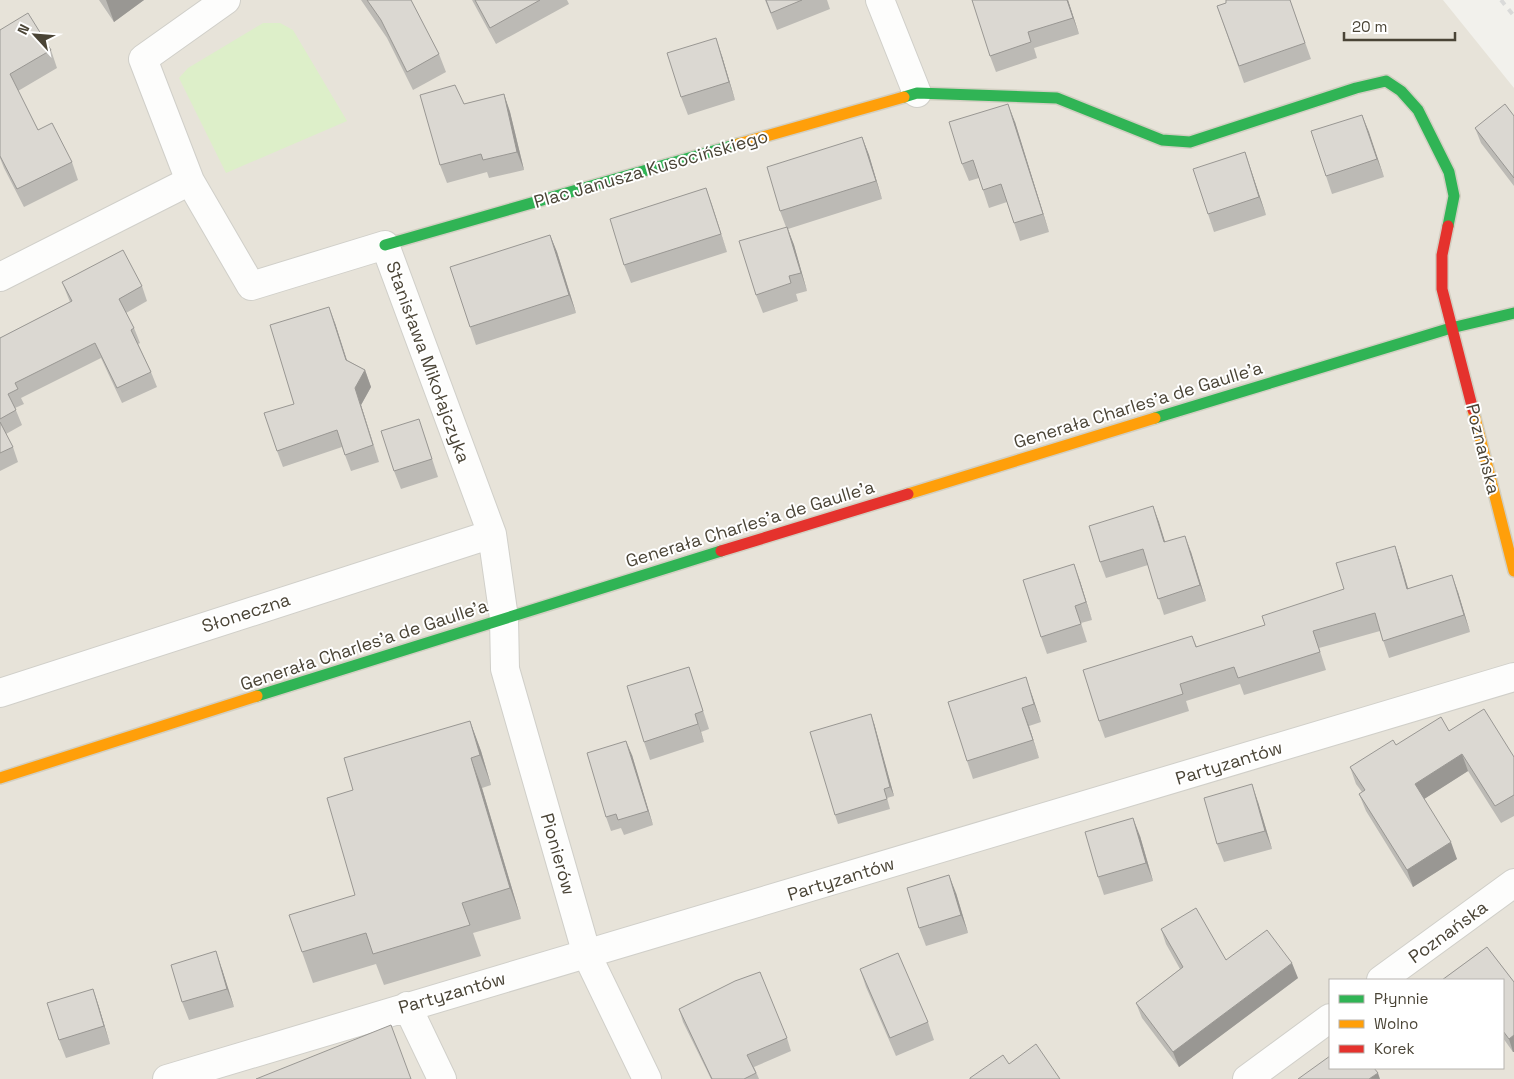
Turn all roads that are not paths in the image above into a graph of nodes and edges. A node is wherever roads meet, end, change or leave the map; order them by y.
1 (226, 0) edge
2 (880, 0) edge
3 (917, 93) junction
4 (190, 182) junction
5 (385, 245) junction
6 (0, 277) edge
7 (1514, 313) edge
8 (1452, 328) junction
9 (492, 534) junction
10 (1514, 571) edge
11 (504, 618) junction
12 (1514, 677) edge
13 (0, 693) edge
14 (0, 778) edge
15 (1514, 883) edge
16 (587, 955) junction
17 (1382, 979) edge
18 (407, 1006) junction
19 (1329, 1019) edge
20 (167, 1079) edge
21 (442, 1079) edge
22 (647, 1079) edge
23 (1247, 1079) edge

1 - 4 street
2 - 3 street
3 - 5 main road, Plac Janusza Kusocińskiego
3 - 8 main road, Plac Janusza Kusocińskiego
4 - 5 street, Stanisława Mikołajczyka
4 - 6 street
5 - 9 street, Stanisława Mikołajczyka
7 - 8 main road, Generała Charles'a de Gaulle'a
8 - 10 main road, Poznańska
8 - 11 main road, Generała Charles'a de Gaulle'a
9 - 11 street, Stanisława Mikołajczyka
9 - 13 street, Słoneczna
11 - 14 main road, Generała Charles'a de Gaulle'a
11 - 16 street, Pionierów
12 - 16 street, Partyzantów
15 - 17 street, Poznańska
16 - 18 street, Partyzantów
16 - 22 street, Pionierów
18 - 20 street, Partyzantów
18 - 21 street
19 - 23 street

